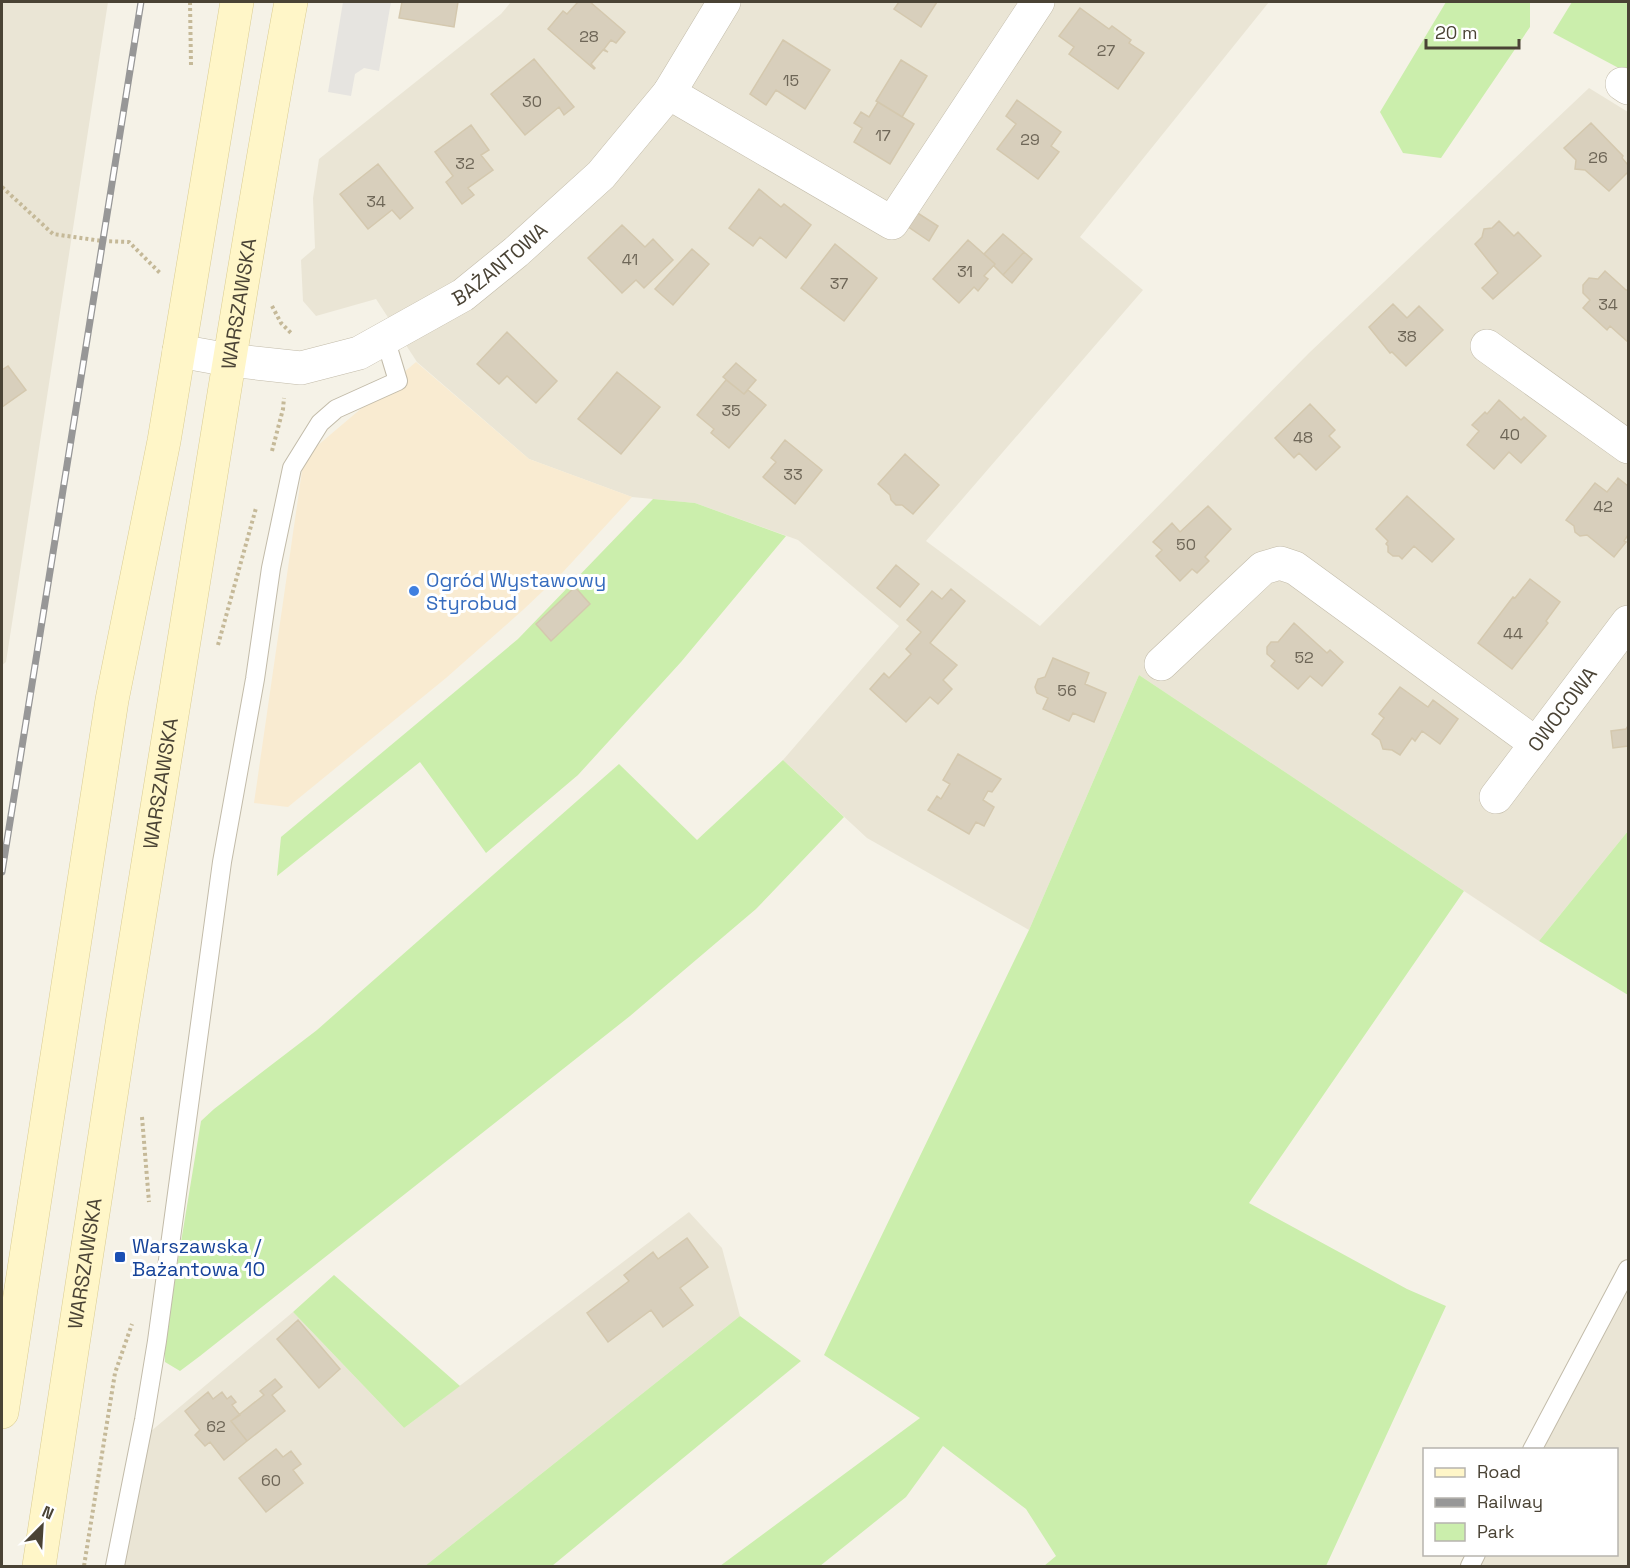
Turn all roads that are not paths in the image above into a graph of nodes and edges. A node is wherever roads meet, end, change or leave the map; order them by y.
1 (237, 2) edge
2 (291, 2) edge
3 (724, 2) edge
4 (1038, 2) edge
5 (669, 93) junction
6 (385, 338) junction
7 (1486, 346) dead end
8 (179, 351) junction
9 (230, 360) junction
10 (1629, 447) edge
11 (1629, 622) edge
12 (1161, 664) dead end
13 (1535, 743) junction
14 (1496, 797) dead end
15 (1629, 1269) edge
16 (2, 1412) edge
17 (1533, 1448) edge
18 (39, 1566) edge
19 (115, 1566) edge

1 - 8 main road
2 - 9 main road, WARSZAWSKA
3 - 5 street, BAŻANTOWA
4 - 5 street
5 - 6 street, BAŻANTOWA
6 - 9 street, BAŻANTOWA
6 - 19 lane
7 - 10 street
8 - 9 street, BAŻANTOWA
8 - 16 main road
9 - 18 main road, WARSZAWSKA
11 - 13 street, OWOCOWA
12 - 13 street
13 - 14 street, OWOCOWA
15 - 17 lane

